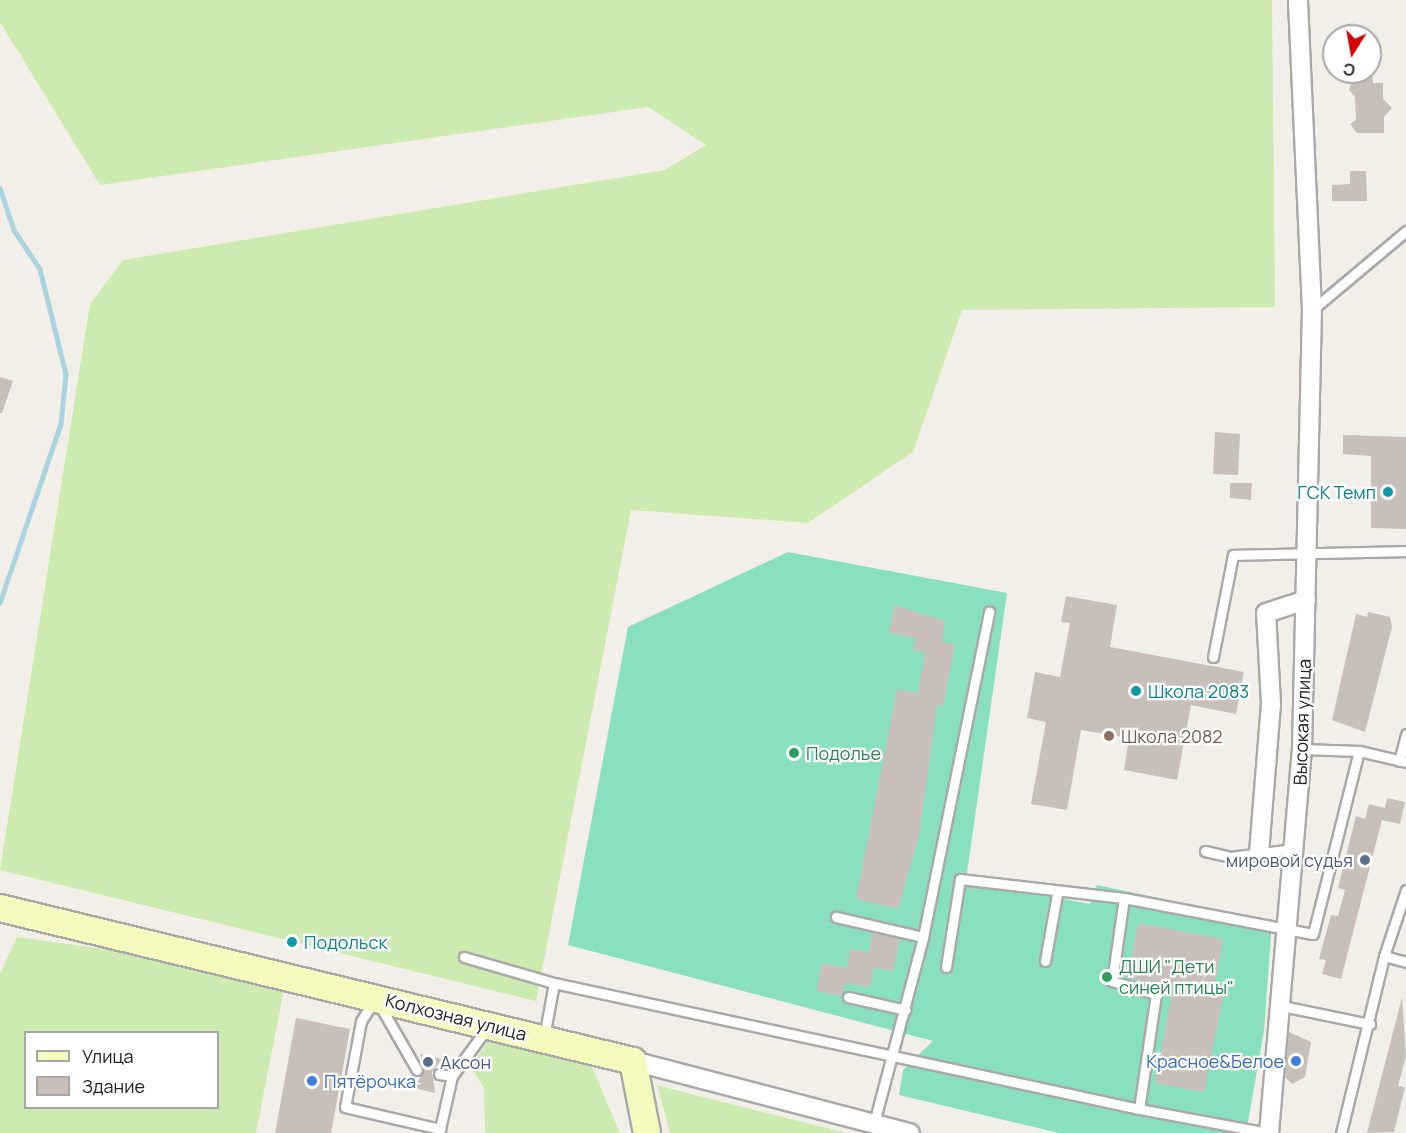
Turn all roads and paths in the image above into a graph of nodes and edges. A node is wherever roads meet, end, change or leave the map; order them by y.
1 (1298, 0) edge
2 (1406, 231) edge
3 (1312, 310) junction
4 (1406, 551) edge
5 (1307, 554) junction
6 (1306, 600) junction
7 (989, 612) dead end
8 (1214, 657) dead end
9 (1406, 734) edge
10 (1302, 749) junction
11 (1359, 752) junction
12 (1402, 762) edge
13 (1296, 849) junction
14 (1205, 851) dead end
15 (1259, 853) junction
16 (1406, 890) edge
17 (1057, 894) junction
18 (1124, 898) junction
19 (0, 908) edge
20 (836, 917) dead end
21 (1290, 929) junction
22 (923, 937) junction
23 (1384, 956) junction
24 (464, 957) dead end
25 (1044, 961) dead end
26 (1406, 962) edge
27 (946, 967) dead end
28 (554, 983) junction
29 (376, 997) junction
30 (848, 997) dead end
31 (1282, 1006) junction
32 (906, 1010) junction
33 (1370, 1024) junction
34 (489, 1025) junction
35 (543, 1039) junction
36 (894, 1054) junction
37 (633, 1061) junction
38 (417, 1070) dead end
39 (439, 1074) dead end
40 (452, 1076) junction
41 (1139, 1109) junction
42 (874, 1123) junction
43 (647, 1133) edge
44 (910, 1133) edge
45 (1268, 1133) edge
46 (1341, 1133) edge

1 - 3 street, Высокая улица
2 - 3 lane
3 - 5 street, Высокая улица
4 - 5 lane
5 - 6 street, Высокая улица
5 - 8 lane
6 - 10 street, Высокая улица
6 - 15 street
7 - 22 lane
9 - 12 lane
10 - 11 lane
10 - 13 street, Высокая улица
11 - 12 lane
11 - 21 lane
13 - 15 lane
13 - 21 street, Высокая улица
14 - 15 lane
16 - 23 lane
17 - 18 lane
17 - 25 lane
17 - 27 lane
18 - 21 lane
18 - 41 lane
19 - 29 street, Колхозная улица
20 - 22 lane
21 - 31 street, Высокая улица
22 - 32 lane
23 - 26 lane
23 - 33 lane
24 - 28 lane
28 - 35 lane
28 - 36 lane
29 - 34 street, Колхозная улица
29 - 38 lane
29 - 40 lane
30 - 32 lane
31 - 33 lane
31 - 45 street, Высокая улица
32 - 36 lane
33 - 46 lane
34 - 35 street, Колхозная улица
34 - 40 lane
35 - 37 street, Колхозная улица
36 - 41 lane
36 - 42 lane
37 - 42 street, Колхозная улица
37 - 43 street
39 - 40 lane
41 - 45 lane
42 - 44 street, Колхозная улица

